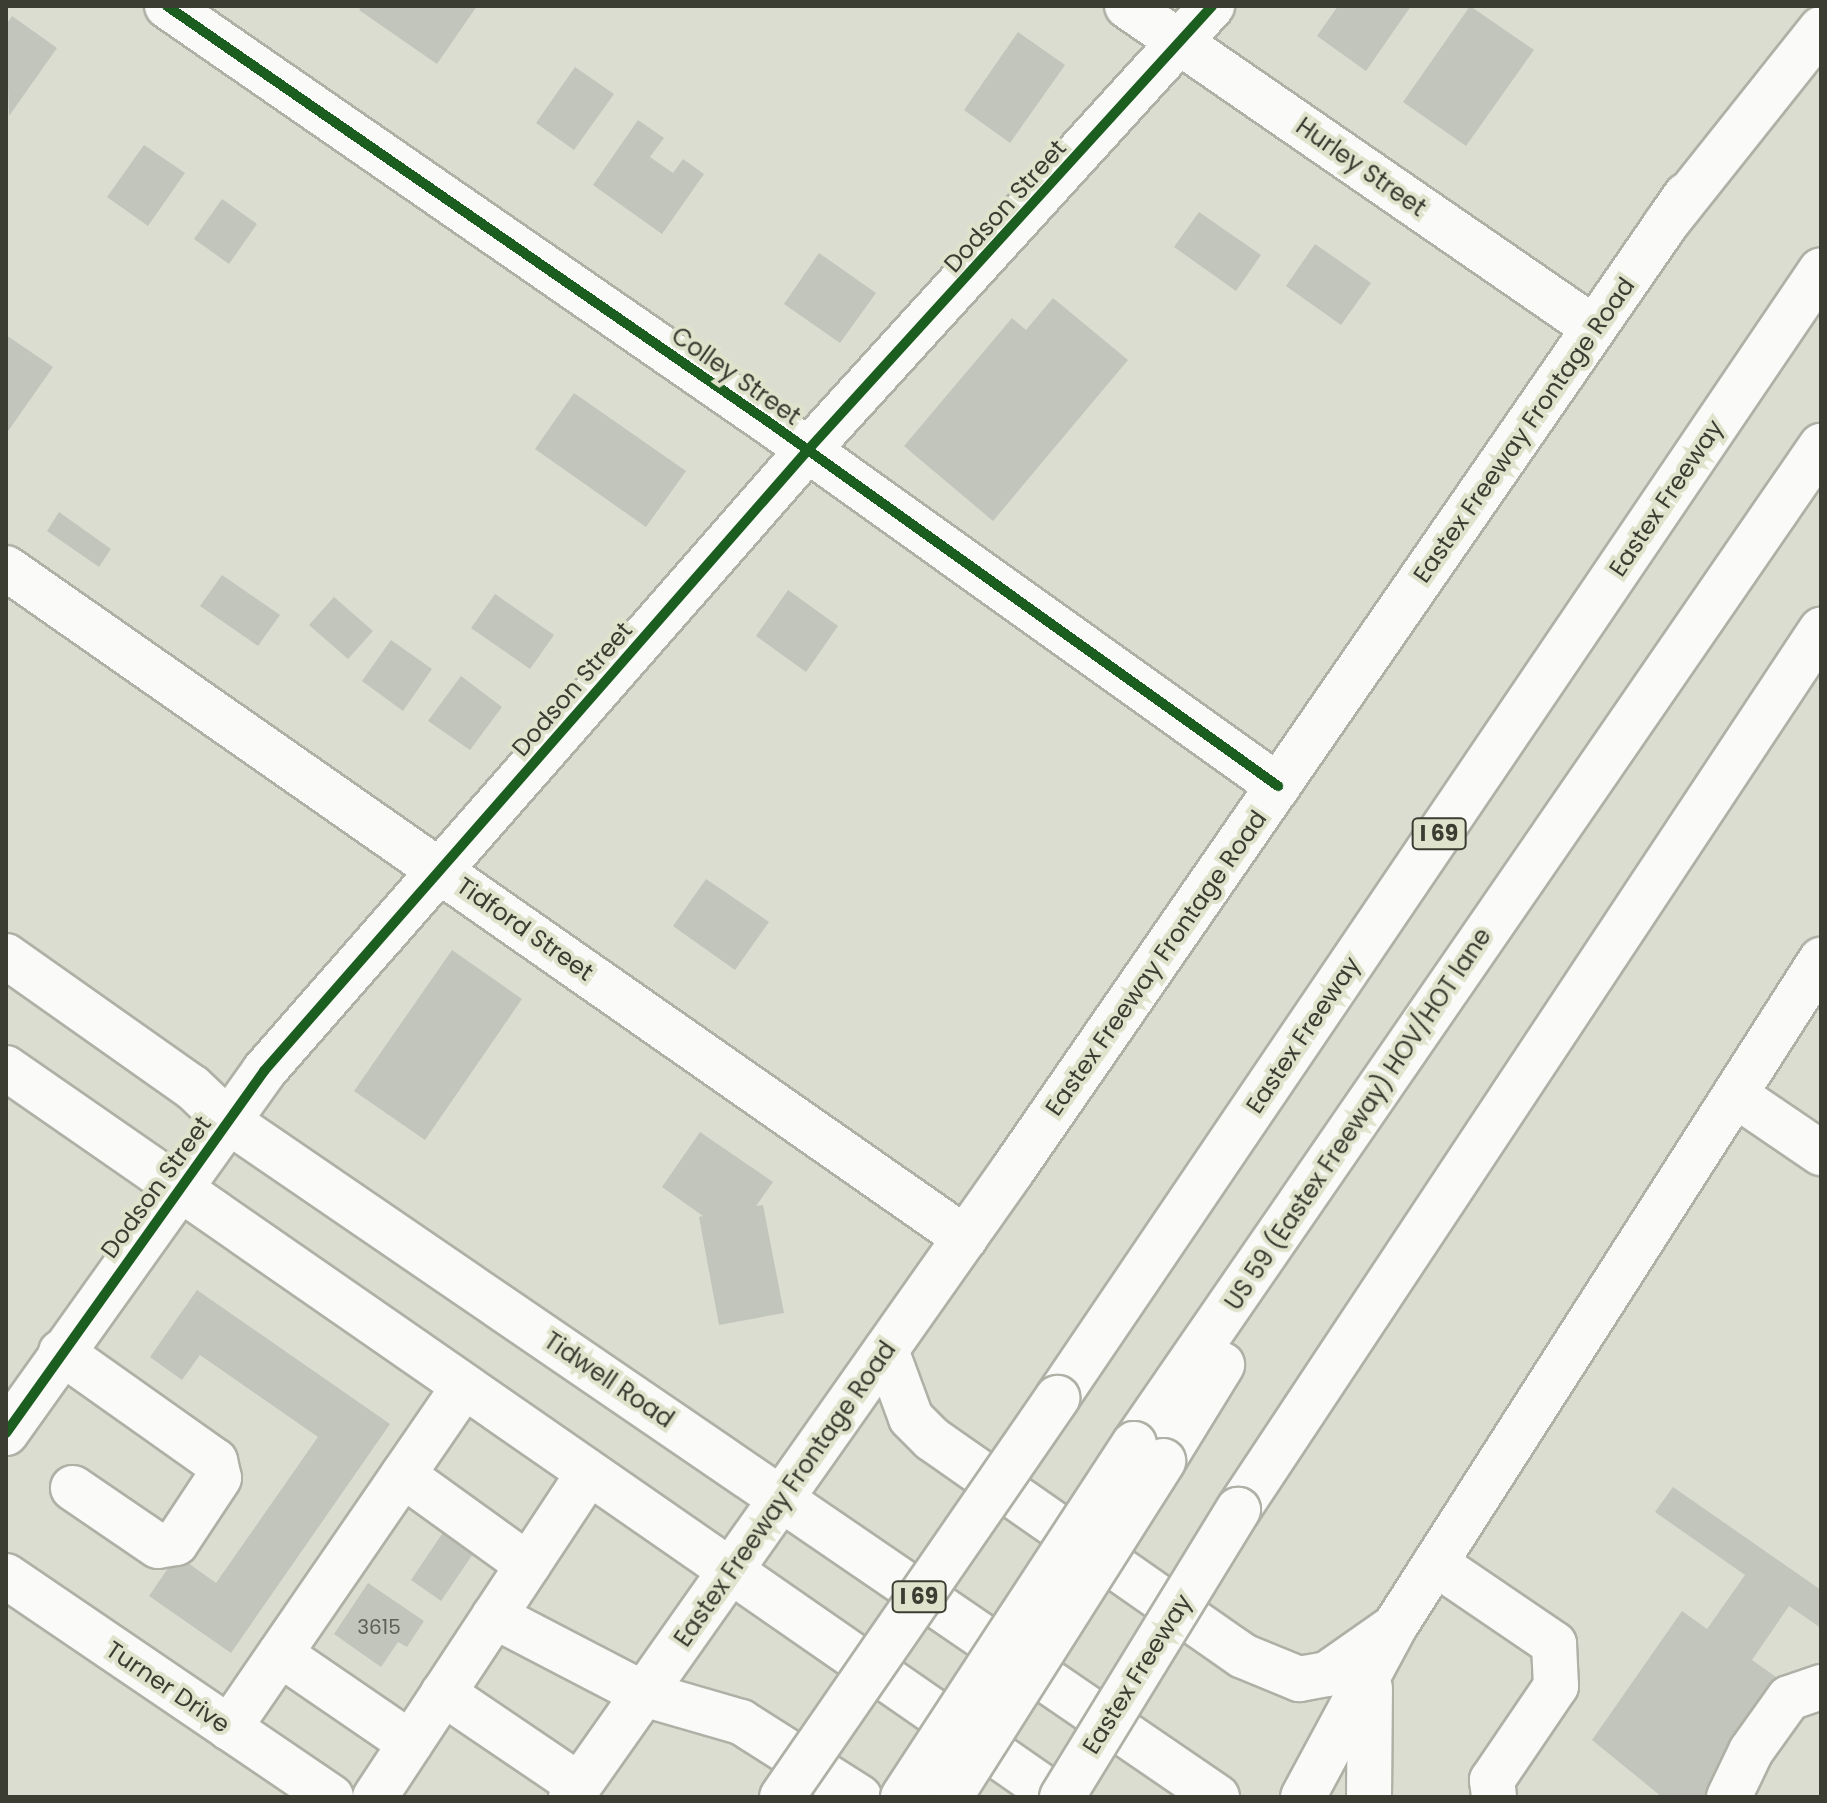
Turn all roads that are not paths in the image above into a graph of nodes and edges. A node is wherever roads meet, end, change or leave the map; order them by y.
1 (167, 6) edge
2 (1127, 6) edge
3 (1212, 6) edge
4 (1817, 6) edge
5 (1821, 29) edge
6 (1181, 43) junction
7 (1665, 225) junction
8 (1821, 270) edge
9 (1594, 328) junction
10 (1821, 446) edge
11 (807, 451) junction
12 (6, 568) edge
13 (1821, 630) edge
14 (1278, 786) junction
15 (441, 869) junction
16 (6, 956) edge
17 (1821, 960) edge
18 (6, 1068) edge
19 (1737, 1096) junction
20 (228, 1121) junction
21 (1821, 1153) edge
22 (180, 1189) junction
23 (965, 1238) junction
24 (886, 1350) junction
25 (61, 1352) junction
26 (463, 1388) junction
27 (6, 1433) edge
28 (1148, 1453) junction
29 (588, 1474) junction
30 (403, 1475) junction
31 (73, 1488) dead end
32 (781, 1499) junction
33 (1435, 1563) junction
34 (528, 1565) junction
35 (729, 1572) junction
36 (6, 1576) edge
37 (494, 1616) junction
38 (1395, 1626) junction
39 (280, 1654) junction
40 (1371, 1678) junction
41 (1821, 1687) edge
42 (443, 1693) junction
43 (644, 1694) junction
44 (229, 1728) junction
45 (410, 1743) junction
46 (575, 1791) edge
47 (331, 1797) edge
48 (375, 1797) edge
49 (782, 1797) edge
50 (859, 1797) edge
51 (903, 1797) edge
52 (950, 1797) edge
53 (1060, 1797) edge
54 (1217, 1797) edge
55 (1303, 1797) edge
56 (1369, 1797) edge
57 (1494, 1797) edge
58 (1729, 1797) edge

1 - 11 main road, Colley Street
2 - 6 main road, Hurley Street
3 - 6 main road, Dodson Street
4 - 7 main road, Eastex Freeway Frontage Road
5 - 7 main road
6 - 9 main road, Hurley Street
6 - 11 main road, Dodson Street
7 - 9 main road, Eastex Freeway Frontage Road
8 - 49 main road, Eastex Freeway / I 69, bridge
9 - 14 main road, Eastex Freeway Frontage Road
10 - 28 main road
11 - 14 main road, Colley Street
11 - 15 main road, Dodson Street
12 - 15 main road, Tidford Street
13 - 53 main road, Eastex Freeway, bridge
14 - 23 main road, Eastex Freeway Frontage Road
15 - 20 main road, Dodson Street
15 - 23 main road, Tidford Street
16 - 20 main road, Tidwell Road
17 - 19 main road
18 - 22 main road
19 - 21 main road
19 - 33 main road
20 - 22 main road, Dodson Street
20 - 32 main road, Tidwell Road
22 - 25 main road, Dodson Street
22 - 26 main road
23 - 24 main road, Eastex Freeway Frontage Road
24 - 32 main road, Eastex Freeway Frontage Road
24 - 38 main road
25 - 27 main road, Dodson Street
25 - 31 main road
26 - 29 main road
26 - 30 main road
28 - 51 main road, bridge
28 - 52 main road, bridge
29 - 34 main road
29 - 35 main road
30 - 34 main road
30 - 39 main road
32 - 35 main road, Eastex Freeway Frontage Road
32 - 54 main road, Tidwell Road
33 - 38 main road
33 - 57 main road
34 - 37 main road
35 - 43 main road, Eastex Freeway Frontage Road
35 - 53 main road
36 - 44 main road, Turner Drive
37 - 42 main road
37 - 43 main road
38 - 40 main road
39 - 44 main road
39 - 45 main road
40 - 55 main road
40 - 56 main road
41 - 58 main road
42 - 45 main road
42 - 46 main road
43 - 46 main road, Eastex Freeway Frontage Road
43 - 50 main road
44 - 47 main road, Turner Drive
45 - 48 main road

